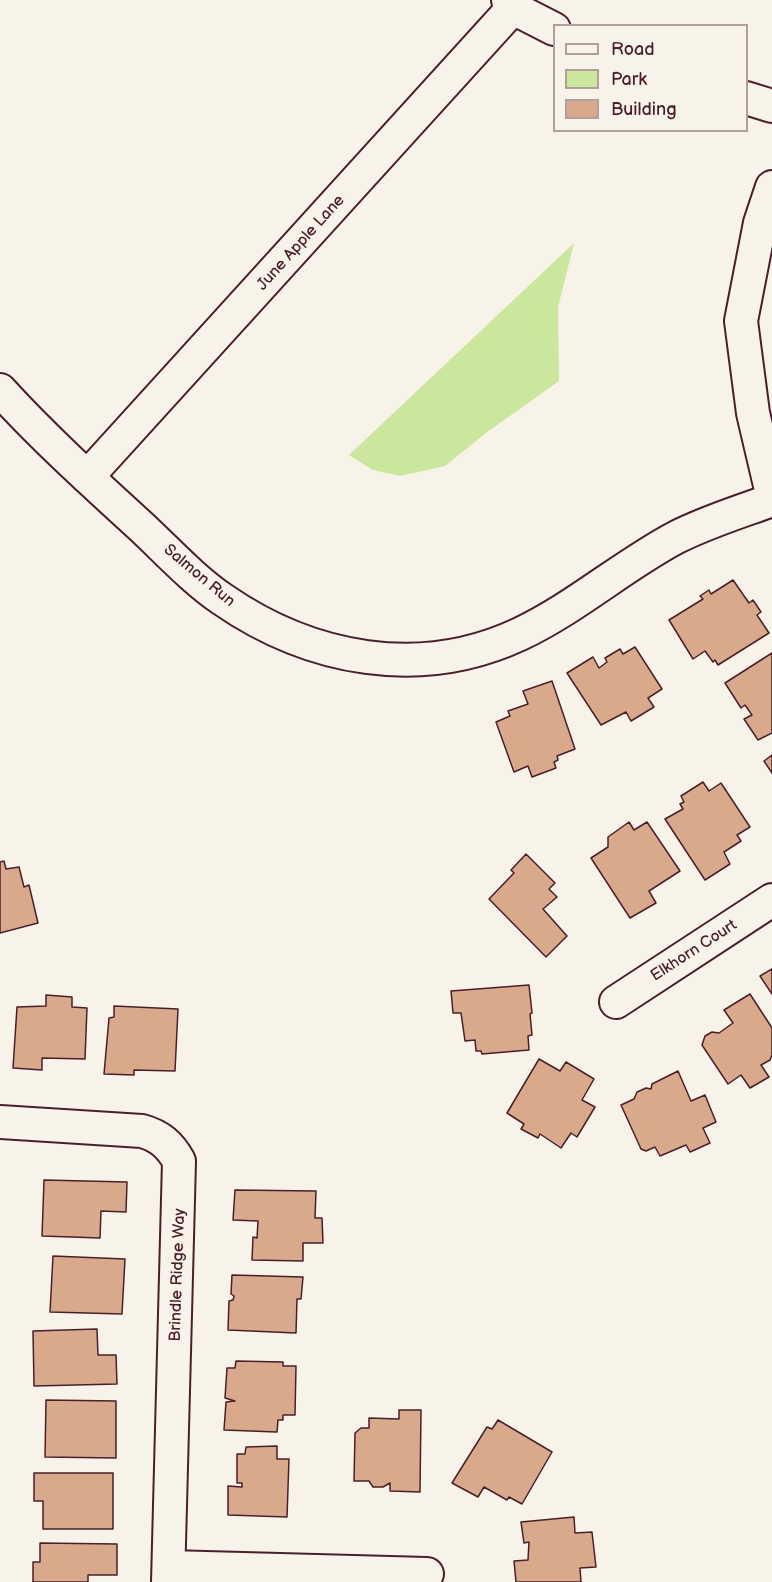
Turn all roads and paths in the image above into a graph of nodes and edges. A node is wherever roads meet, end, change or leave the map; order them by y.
1 (511, 4) edge
2 (553, 28) edge
3 (748, 98) edge
4 (772, 106) edge
5 (772, 187) edge
6 (0, 390) edge
7 (87, 477) junction
8 (772, 494) edge
9 (772, 500) edge
10 (772, 900) edge
11 (616, 1002) dead end
12 (0, 1122) edge
13 (168, 1574) edge
14 (427, 1574) dead end

1 - 2 street
1 - 7 street, June Apple Lane
3 - 4 street
5 - 8 street
6 - 7 street, Salmon Run
7 - 9 street, Salmon Run
10 - 11 street, Elkhorn Court
12 - 13 street, Brindle Ridge Way
13 - 14 street

